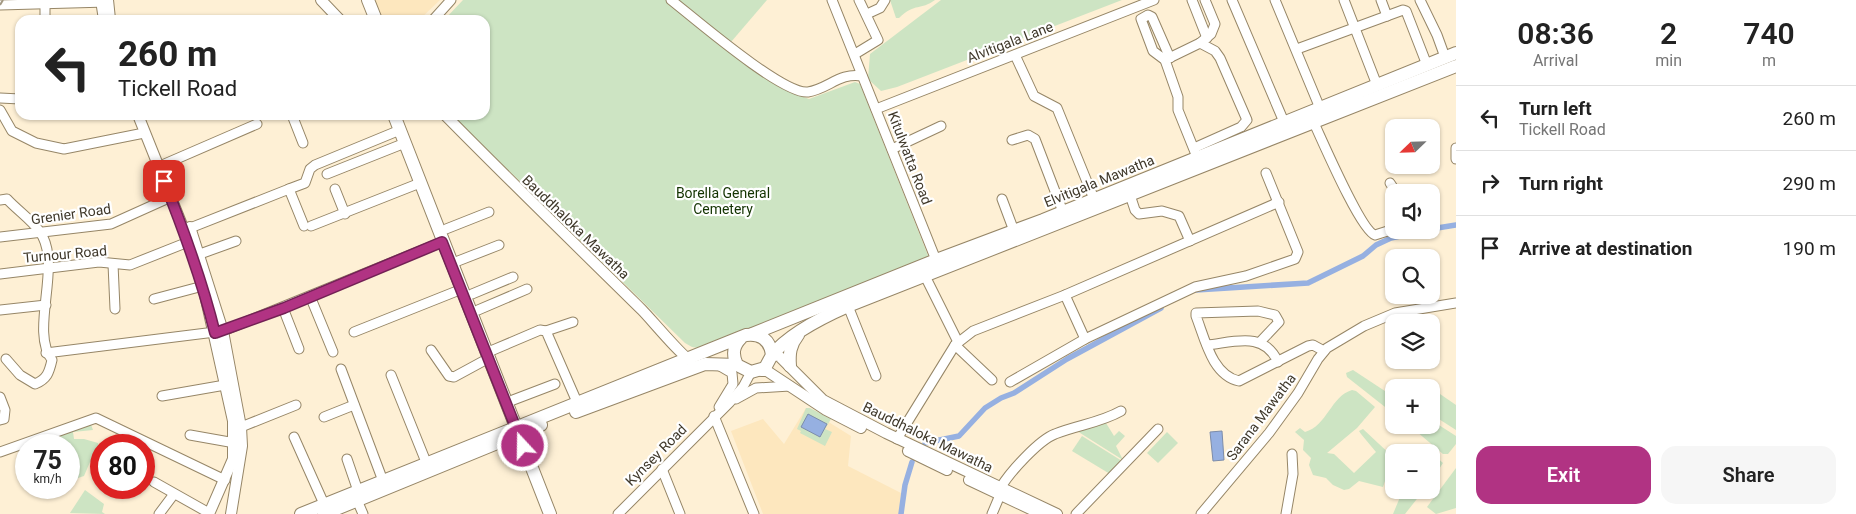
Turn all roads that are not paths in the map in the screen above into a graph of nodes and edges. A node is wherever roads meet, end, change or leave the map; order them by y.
1 (320, 0) edge
2 (361, 0) edge
3 (368, 0) edge
4 (451, 0) edge
5 (671, 0) edge
6 (832, 0) edge
7 (859, 0) edge
8 (885, 0) edge
9 (1154, 0) edge
10 (1192, 0) edge
11 (1204, 0) edge
12 (1232, 0) edge
13 (1277, 0) edge
14 (1344, 0) edge
15 (1381, 0) edge
16 (1420, 0) edge
17 (104, 1) edge
18 (0, 5) edge
19 (45, 5) junction
20 (866, 14) junction
21 (45, 15) edge
22 (104, 15) edge
23 (108, 15) edge
24 (335, 15) edge
25 (366, 15) edge
26 (374, 15) edge
27 (438, 15) edge
28 (1387, 16) junction
29 (1355, 28) junction
30 (1204, 41) junction
31 (1297, 49) junction
32 (855, 54) junction
33 (1014, 55) junction
34 (1450, 55) edge
35 (1427, 65) junction
36 (1456, 66) edge
37 (862, 76) junction
38 (1377, 85) junction
39 (0, 98) edge
40 (15, 99) edge
41 (876, 109) junction
42 (0, 110) edge
43 (1320, 116) junction
44 (140, 120) edge
45 (146, 120) edge
46 (294, 120) edge
47 (396, 120) edge
48 (404, 120) edge
49 (450, 120) edge
50 (1284, 122) junction
51 (257, 124) dead end
52 (941, 126) dead end
53 (400, 130) junction
54 (144, 133) junction
55 (1012, 140) dead end
56 (303, 142) dead end
57 (405, 143) junction
58 (1456, 148) edge
59 (892, 150) junction
60 (1195, 153) junction
61 (1456, 160) edge
62 (160, 166) junction
63 (1266, 173) dead end
64 (327, 174) dead end
65 (420, 183) junction
66 (1141, 185) junction
67 (289, 189) junction
68 (335, 189) dead end
69 (1130, 195) junction
70 (2, 198) edge
71 (171, 198) junction
72 (1002, 199) dead end
73 (1094, 199) junction
74 (1279, 202) junction
75 (488, 212) dead end
76 (1063, 212) junction
77 (345, 214) junction
78 (446, 228) junction
79 (187, 229) junction
80 (1014, 231) junction
81 (1385, 232) edge
82 (41, 233) junction
83 (0, 237) edge
84 (236, 241) dead end
85 (1190, 241) junction
86 (188, 242) junction
87 (442, 242) junction
88 (498, 245) dead end
89 (200, 254) junction
90 (936, 260) junction
91 (458, 261) junction
92 (113, 264) junction
93 (48, 267) junction
94 (0, 274) edge
95 (925, 276) junction
96 (512, 277) dead end
97 (203, 286) junction
98 (527, 289) dead end
99 (467, 292) junction
100 (1065, 295) junction
101 (310, 296) junction
102 (154, 299) dead end
103 (1456, 303) edge
104 (46, 305) junction
105 (848, 306) junction
106 (284, 308) junction
107 (115, 309) dead end
108 (0, 310) edge
109 (478, 310) junction
110 (573, 322) dead end
111 (544, 330) junction
112 (219, 332) junction
113 (354, 332) dead end
114 (798, 335) junction
115 (746, 336) junction
116 (1085, 339) junction
117 (1260, 342) junction
118 (956, 343) junction
119 (1207, 345) junction
120 (298, 349) dead end
121 (431, 350) dead end
122 (1324, 351) junction
123 (333, 352) dead end
124 (46, 353) junction
125 (491, 354) junction
126 (772, 355) junction
127 (6, 359) dead end
128 (686, 359) junction
129 (1278, 362) junction
130 (715, 363) junction
131 (737, 365) junction
132 (790, 366) junction
133 (341, 369) dead end
134 (756, 372) junction
135 (391, 375) dead end
136 (876, 376) dead end
137 (992, 380) dead end
138 (1010, 382) dead end
139 (555, 384) dead end
140 (733, 384) junction
141 (226, 385) junction
142 (790, 386) junction
143 (162, 396) dead end
144 (0, 397) edge
145 (513, 400) junction
146 (577, 402) junction
147 (296, 405) dead end
148 (354, 405) junction
149 (1121, 411) dead end
150 (714, 416) junction
151 (324, 417) dead end
152 (0, 420) edge
153 (242, 427) junction
154 (520, 429) junction
155 (1158, 429) dead end
156 (190, 435) dead end
157 (294, 437) dead end
158 (897, 439) junction
159 (235, 443) junction
160 (0, 452) edge
161 (1292, 454) dead end
162 (347, 460) dead end
163 (426, 462) junction
164 (662, 468) junction
165 (225, 480) junction
166 (383, 481) junction
167 (155, 483) edge
168 (1000, 491) junction
169 (174, 494) junction
170 (358, 495) junction
171 (324, 509) edge
172 (627, 510) edge
173 (209, 513) edge
174 (159, 514) edge
175 (231, 514) edge
176 (301, 514) edge
177 (363, 514) edge
178 (550, 514) edge
179 (557, 514) edge
180 (618, 514) edge
181 (680, 514) edge
182 (754, 514) edge
183 (992, 514) edge
184 (1040, 514) edge
185 (1058, 514) edge
186 (1076, 514) edge
187 (1201, 514) edge
188 (1286, 514) edge

1 - 24 main road
2 - 25 highway
3 - 26 highway
4 - 27 street
5 - 37 street
6 - 32 street, Kitulwatta Road
7 - 20 street
8 - 20 street
9 - 33 street, Alvitigala Lane
10 - 30 street
11 - 30 street
12 - 50 street
13 - 31 street
14 - 29 street
15 - 28 street
16 - 34 street
17 - 19 street
17 - 22 main road
17 - 23 main road
18 - 19 street
19 - 21 street
20 - 32 street
28 - 29 street
28 - 35 street
29 - 31 street
29 - 38 street
30 - 60 street
30 - 60 street
31 - 43 street
32 - 37 street, Kitulwatta Road
33 - 41 street, Alvitigala Lane
33 - 73 street
34 - 35 highway, Elvitigala Mawatha
35 - 38 highway, Elvitigala Mawatha
36 - 43 highway, Elvitigala Mawatha
37 - 41 street, Kitulwatta Road
38 - 43 highway, Elvitigala Mawatha
39 - 40 street
41 - 59 street, Kitulwatta Road
42 - 54 street
43 - 50 highway, Elvitigala Mawatha
43 - 66 highway, Elvitigala Mawatha
43 - 81 street
44 - 54 main road
45 - 62 main road
46 - 56 street
47 - 53 highway
48 - 78 highway
49 - 128 main road, Bauddhaloka Mawatha
50 - 60 highway, Elvitigala Mawatha
51 - 62 street
52 - 59 street
53 - 57 highway
53 - 67 street
54 - 71 main road
55 - 76 street
57 - 64 street
57 - 65 highway
58 - 61 street
59 - 90 street, Kitulwatta Road
60 - 66 highway, Elvitigala Mawatha
62 - 79 main road
63 - 74 street
65 - 77 street
65 - 87 highway
66 - 69 highway, Elvitigala Mawatha
66 - 73 highway, Elvitigala Mawatha
67 - 77 street
67 - 79 street
68 - 77 street
69 - 85 street
69 - 95 highway, Elvitigala Mawatha
70 - 82 street
71 - 79 main road
71 - 82 street, Grenier Road
72 - 80 street
73 - 76 highway, Elvitigala Mawatha
74 - 85 street
74 - 116 street
75 - 78 street
76 - 80 highway, Elvitigala Mawatha
78 - 91 highway
79 - 86 main road
79 - 89 main road
80 - 90 highway, Elvitigala Mawatha
82 - 83 street, Grenier Road
82 - 93 street
84 - 89 street
85 - 100 street
86 - 92 street, Turnour Road
86 - 97 main road
87 - 99 highway
87 - 101 street
88 - 91 street
89 - 112 main road
90 - 115 highway, Elvitigala Mawatha
91 - 99 highway
92 - 93 street, Turnour Road
92 - 107 street
93 - 94 street, Turnour Road
93 - 104 street
95 - 105 highway, Elvitigala Mawatha
95 - 118 street
96 - 99 street
97 - 102 street
97 - 112 main road
98 - 109 street
99 - 109 highway
99 - 113 street
99 - 125 highway
100 - 116 street
100 - 118 street
101 - 106 street
101 - 123 street
103 - 122 street, Sarana Mawatha
104 - 108 street
104 - 124 street
105 - 114 highway, Elvitigala Mawatha
105 - 136 street
106 - 112 street
106 - 120 street
109 - 125 highway
110 - 111 street
111 - 125 street
111 - 146 street
112 - 124 street
112 - 141 main road
112 - 153 main road
114 - 126 highway, Elvitigala Mawatha
114 - 132 highway
115 - 126 highway
115 - 128 highway, Elvitigala Mawatha
115 - 131 highway
116 - 138 street
117 - 119 street
117 - 119 street
117 - 129 street
118 - 137 street
118 - 158 street
119 - 129 street
121 - 125 street
122 - 129 street
122 - 187 street, Sarana Mawatha
124 - 127 street
125 - 145 highway
125 - 154 highway
126 - 132 main road, Bauddhaloka Mawatha
126 - 134 highway
128 - 130 main road
128 - 146 highway, Elvitigala Mawatha
130 - 131 highway
130 - 140 street
130 - 154 highway
131 - 134 highway
131 - 140 street, Kynsey Road
132 - 158 main road, Bauddhaloka Mawatha
133 - 148 street
134 - 142 main road, Bauddhaloka Mawatha
134 - 150 street, Kynsey Road
135 - 163 street
139 - 145 street
140 - 150 street, Kynsey Road
141 - 143 street
141 - 159 main road
142 - 150 street
142 - 168 main road, Bauddhaloka Mawatha
144 - 152 street
145 - 154 highway
146 - 154 highway, Elvitigala Mawatha
147 - 153 street
148 - 151 street
148 - 166 street
149 - 168 street
150 - 164 street, Kynsey Road
150 - 182 street
153 - 175 main road
154 - 163 highway
154 - 170 highway
154 - 178 highway
154 - 179 highway
155 - 186 street
156 - 159 street
157 - 171 street
158 - 168 main road, Bauddhaloka Mawatha
159 - 165 main road
160 - 165 street
161 - 188 street
162 - 170 street
163 - 166 highway
164 - 172 street, Kynsey Road
164 - 181 street
165 - 173 main road
166 - 170 highway
167 - 169 street
168 - 183 street
168 - 184 main road, Bauddhaloka Mawatha
168 - 185 main road, Bauddhaloka Mawatha
169 - 173 street
169 - 174 street
170 - 171 highway
170 - 177 street
171 - 176 highway
172 - 180 street, Kynsey Road

